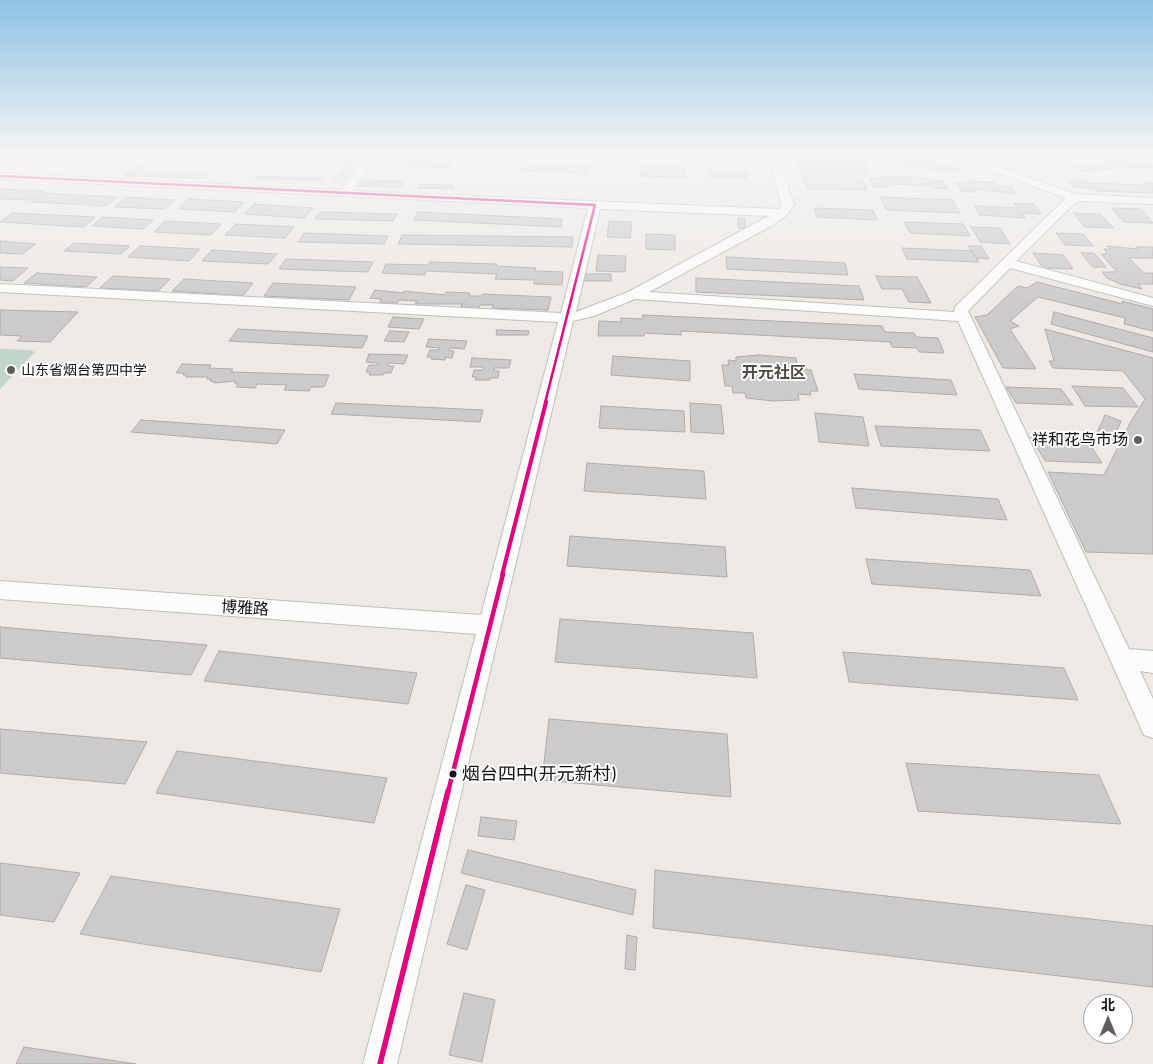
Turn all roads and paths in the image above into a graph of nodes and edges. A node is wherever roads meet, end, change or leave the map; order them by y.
1 (595, 207) edge
2 (634, 207) edge
3 (786, 207) edge
4 (1064, 207) edge
5 (782, 213) junction
6 (1007, 263) junction
7 (0, 288) edge
8 (633, 295) junction
9 (1153, 302) edge
10 (963, 317) junction
11 (567, 318) junction
12 (0, 590) edge
13 (490, 625) junction
14 (1122, 659) junction
15 (1153, 662) edge
16 (1153, 726) edge
17 (380, 1064) edge

1 - 11 street
2 - 5 street
3 - 5 street
4 - 6 street
5 - 8 street
6 - 9 street
6 - 10 street
7 - 11 street
8 - 10 street
8 - 11 street
10 - 14 street
11 - 13 street
12 - 13 street, 博雅路
13 - 17 street
14 - 15 street
14 - 16 street

